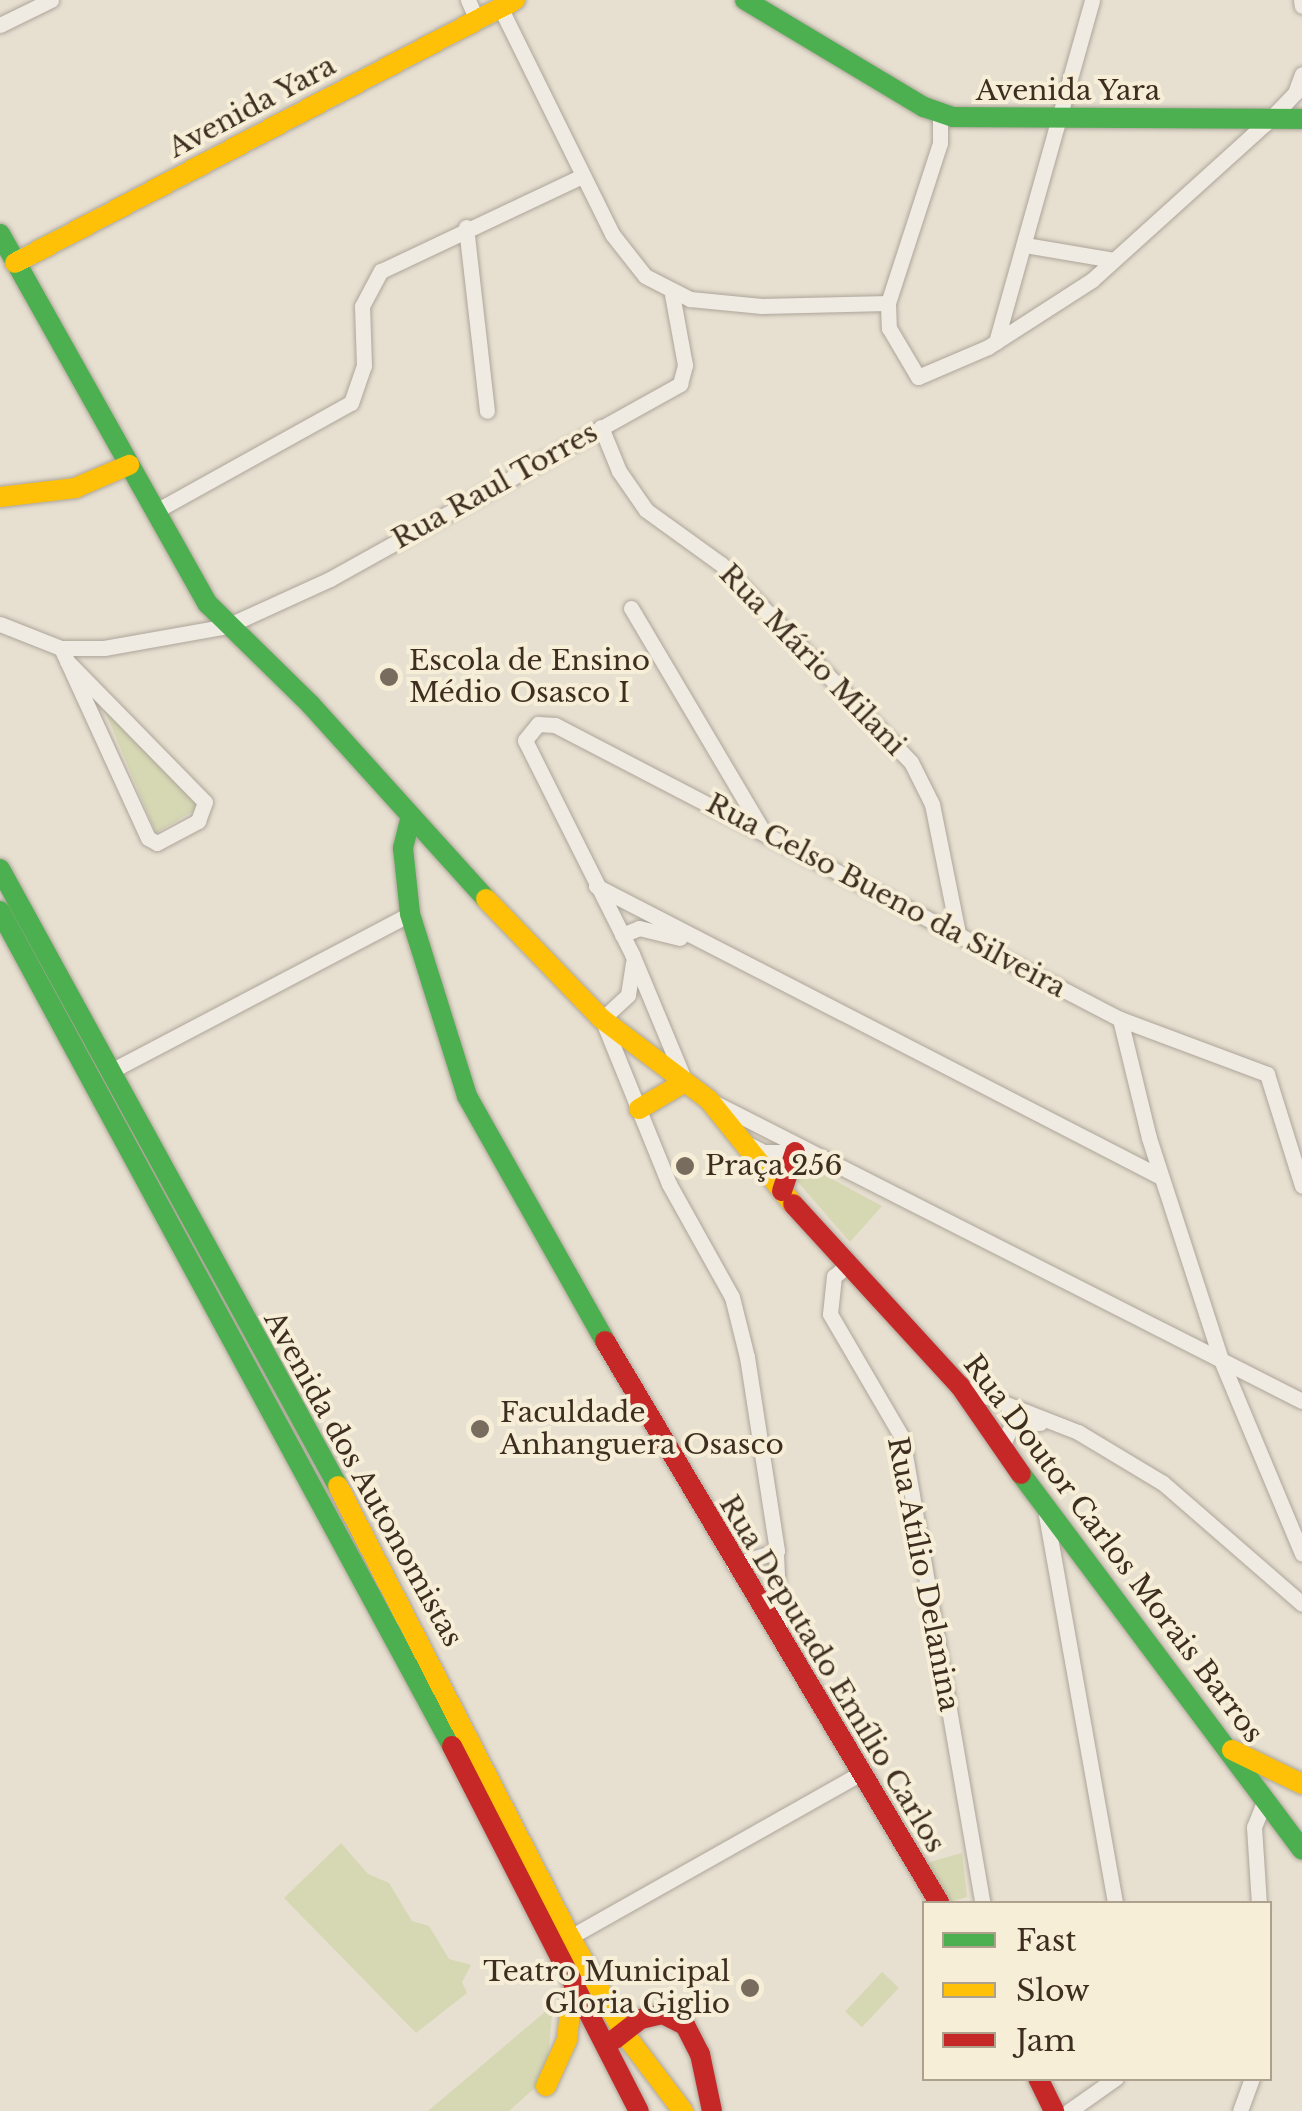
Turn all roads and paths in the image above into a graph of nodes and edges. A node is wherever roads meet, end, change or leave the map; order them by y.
1 (51, 0) edge
2 (745, 0) edge
3 (1092, 0) edge
4 (507, 4) edge
5 (472, 9) edge
6 (0, 25) edge
7 (1302, 74) edge
8 (940, 114) junction
9 (1272, 118) junction
10 (1061, 119) junction
11 (1302, 119) edge
12 (968, 120) junction
13 (940, 142) junction
14 (582, 176) junction
15 (466, 227) junction
16 (0, 234) edge
17 (1024, 245) junction
18 (1114, 260) junction
19 (15, 263) junction
20 (672, 294) junction
21 (888, 303) junction
22 (996, 342) junction
23 (487, 411) dead end
24 (601, 427) junction
25 (129, 465) junction
26 (0, 497) edge
27 (154, 512) junction
28 (632, 608) dead end
29 (0, 624) edge
30 (226, 626) junction
31 (64, 655) junction
32 (410, 820) junction
33 (763, 831) junction
34 (0, 869) edge
35 (596, 886) junction
36 (0, 912) edge
37 (410, 914) junction
38 (958, 933) junction
39 (622, 934) junction
40 (702, 946) junction
41 (632, 954) junction
42 (628, 995) junction
43 (657, 1009) junction
44 (602, 1019) junction
45 (1120, 1019) junction
46 (109, 1072) junction
47 (685, 1082) junction
48 (709, 1100) junction
49 (639, 1109) junction
50 (738, 1137) junction
51 (795, 1152) junction
52 (825, 1154) junction
53 (1161, 1178) junction
54 (1302, 1186) edge
55 (782, 1191) junction
56 (847, 1266) junction
57 (1221, 1360) junction
58 (960, 1386) junction
59 (1302, 1401) edge
60 (1078, 1432) junction
61 (1004, 1444) junction
62 (1046, 1511) junction
63 (776, 1554) junction
64 (1302, 1554) edge
65 (734, 1565) junction
66 (1302, 1604) edge
67 (780, 1642) junction
68 (1229, 1749) junction
69 (861, 1774) junction
70 (1302, 1787) edge
71 (1266, 1798) junction
72 (1302, 1850) edge
73 (938, 1901) edge
74 (982, 1901) edge
75 (1114, 1901) edge
76 (1259, 1901) edge
77 (570, 1937) junction
78 (572, 1990) junction
79 (624, 2033) junction
80 (602, 2049) junction
81 (1039, 2081) edge
82 (1112, 2081) edge
83 (1251, 2081) edge
84 (546, 2086) dead end
85 (639, 2111) edge
86 (683, 2111) edge
87 (712, 2111) edge
88 (1054, 2111) edge
89 (1068, 2111) edge
90 (1240, 2111) edge

1 - 6 street
2 - 8 street, Avenida Yara
3 - 10 street
4 - 5 street, Avenida Yara
4 - 14 street
5 - 19 street, Avenida Yara
7 - 9 street
8 - 12 street, Avenida Yara
8 - 13 street
9 - 10 street, Avenida Yara
9 - 11 street, Avenida Yara
9 - 18 street
10 - 12 street, Avenida Yara
10 - 17 street
12 - 13 street
13 - 21 street
14 - 15 street
14 - 20 street
15 - 23 street
15 - 27 street
16 - 19 street
17 - 18 street
17 - 22 street
18 - 22 street
19 - 25 street
20 - 21 street
20 - 24 street, Rua Raul Torres
21 - 22 street
24 - 30 street, Rua Raul Torres
24 - 38 street, Rua Mário Milani
25 - 26 street
25 - 27 street
27 - 30 street
28 - 33 street
29 - 31 street
30 - 31 street, Rua Raul Torres
30 - 32 street
31 - 31 street
32 - 37 street, Rua Deputado Emílio Carlos
32 - 44 street, Rua Doutor Carlos Morais Barros
33 - 35 street, Rua Celso Bueno da Silveira
33 - 38 street, Rua Celso Bueno da Silveira
34 - 46 street, Avenida dos Autonomistas
35 - 39 street
35 - 40 street
36 - 78 street, Avenida dos Autonomistas
37 - 46 street
37 - 65 street, Rua Deputado Emílio Carlos
38 - 45 street, Rua Celso Bueno da Silveira
39 - 40 street
39 - 41 street
40 - 53 street
41 - 42 street
41 - 43 street
42 - 43 street
42 - 44 street
43 - 47 street
44 - 47 street, Rua Doutor Carlos Morais Barros
44 - 49 street
45 - 53 street
45 - 54 street, Rua Celso Bueno da Silveira
46 - 77 street, Avenida dos Autonomistas
47 - 48 street, Rua Doutor Carlos Morais Barros
47 - 49 street
48 - 50 street, Rua Doutor Carlos Morais Barros
48 - 52 street
49 - 63 street
50 - 51 street
50 - 55 street, Rua Doutor Carlos Morais Barros
51 - 52 street
51 - 55 street
52 - 57 street
53 - 57 street
55 - 56 street, Rua Doutor Carlos Morais Barros
56 - 58 street, Rua Doutor Carlos Morais Barros
56 - 74 street, Rua Atílio Delanina
57 - 59 street
57 - 64 street
58 - 60 street
58 - 61 street, Rua Doutor Carlos Morais Barros
60 - 61 street
60 - 66 street
61 - 62 street, Rua Doutor Carlos Morais Barros
62 - 68 street, Rua Doutor Carlos Morais Barros
62 - 75 street
63 - 65 street
63 - 67 street
65 - 67 street, Rua Deputado Emílio Carlos
67 - 69 street, Rua Deputado Emílio Carlos
68 - 70 street
68 - 71 street, Rua Doutor Carlos Morais Barros
69 - 73 street, Rua Deputado Emílio Carlos
69 - 77 street
70 - 71 street
71 - 72 street, Rua Doutor Carlos Morais Barros
71 - 76 street
77 - 79 street, Avenida dos Autonomistas
78 - 80 street, Avenida dos Autonomistas
78 - 84 street
79 - 80 street
79 - 86 street, Avenida dos Autonomistas
79 - 87 street
80 - 85 street, Avenida dos Autonomistas
81 - 88 street
82 - 89 street
83 - 90 street

